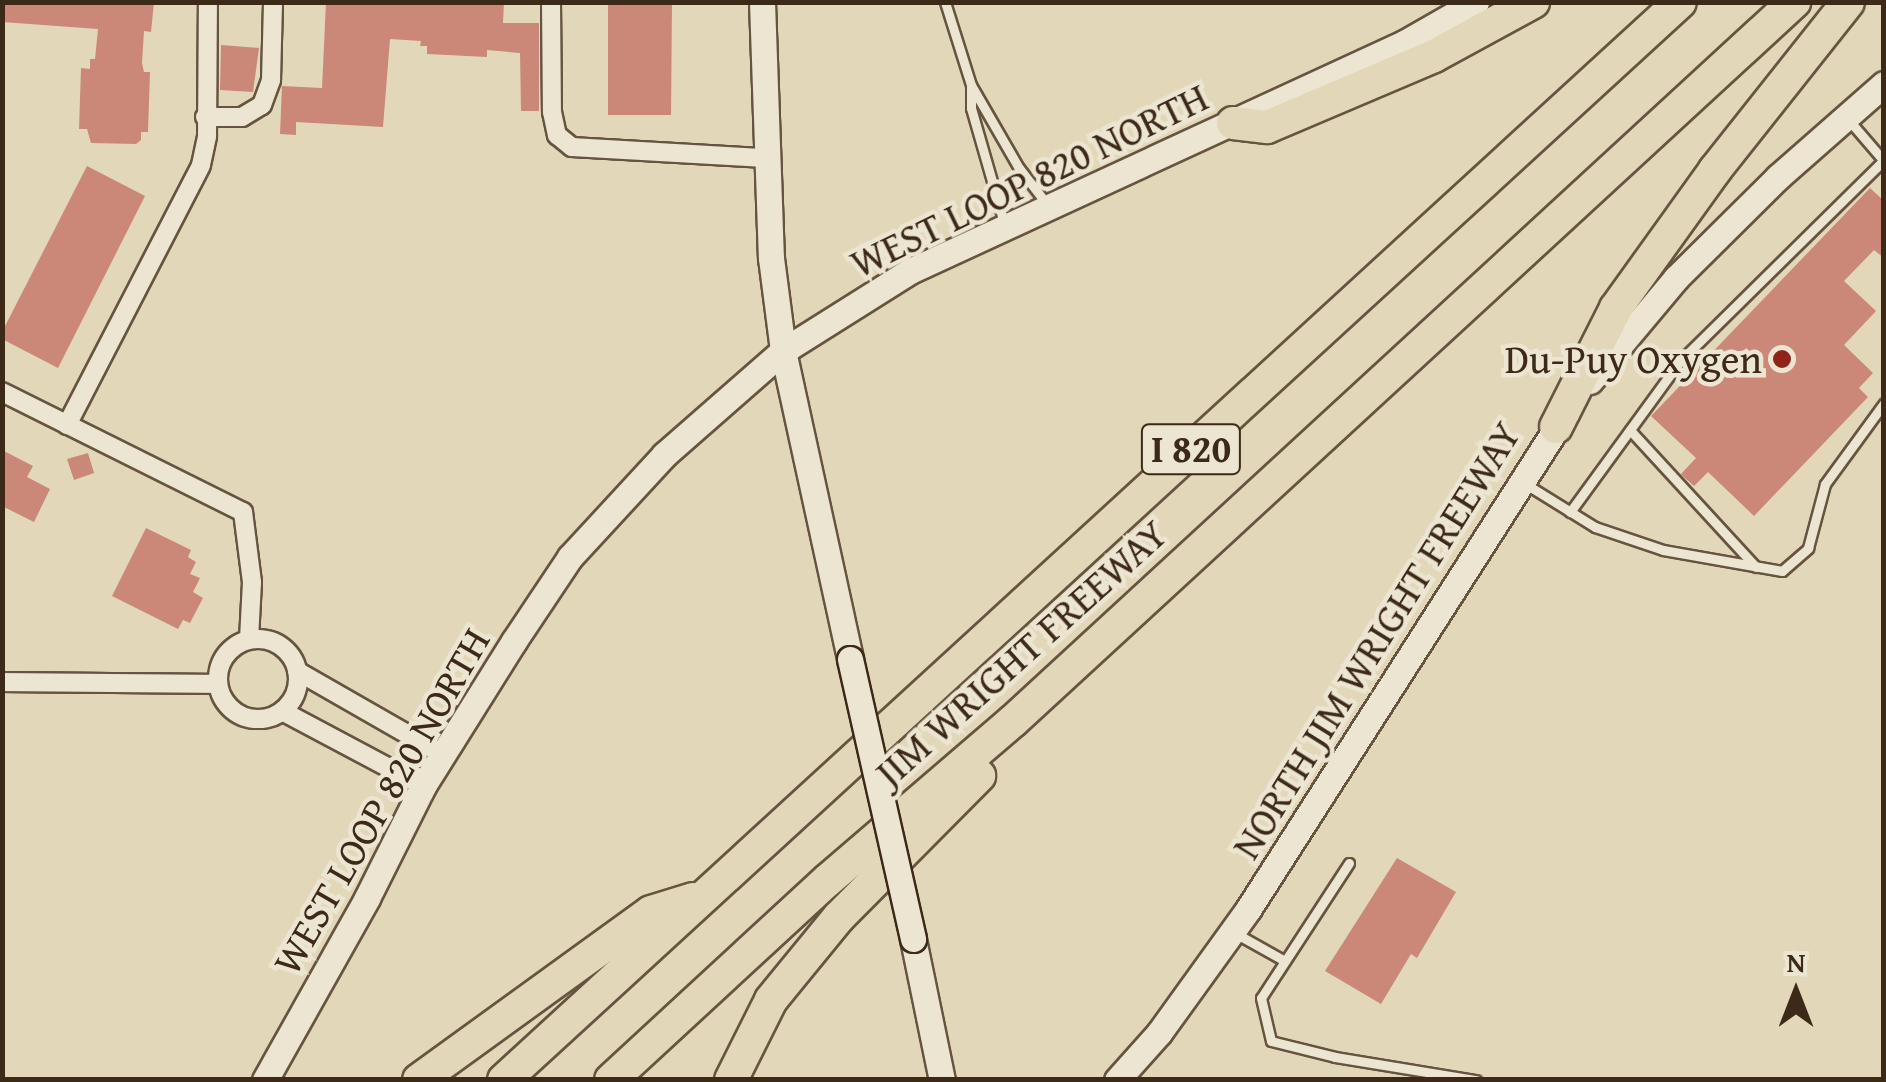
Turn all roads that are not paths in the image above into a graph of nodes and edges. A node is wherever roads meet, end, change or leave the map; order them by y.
1 (208, 2) edge
2 (273, 2) edge
3 (551, 2) edge
4 (762, 2) edge
5 (945, 2) edge
6 (1476, 2) edge
7 (1533, 2) edge
8 (1680, 2) edge
9 (1794, 2) edge
10 (1848, 2) edge
11 (1884, 84) edge
12 (971, 86) junction
13 (205, 117) junction
14 (1846, 117) junction
15 (1233, 123) junction
16 (766, 158) junction
17 (1883, 161) edge
18 (1048, 206) junction
19 (1005, 226) junction
20 (783, 350) junction
21 (2, 392) edge
22 (1884, 402) edge
23 (67, 425) junction
24 (1556, 427) junction
25 (1630, 430) junction
26 (1522, 481) junction
27 (1570, 512) junction
28 (1756, 567) junction
29 (250, 640) junction
30 (297, 671) junction
31 (2, 682) edge
32 (218, 684) junction
33 (282, 711) junction
34 (1013, 721) junction
35 (442, 754) junction
36 (424, 786) junction
37 (1349, 863) dead end
38 (702, 896) junction
39 (1232, 932) junction
40 (1285, 961) junction
41 (265, 1080) edge
42 (420, 1080) edge
43 (504, 1080) edge
44 (612, 1080) edge
45 (732, 1080) edge
46 (942, 1080) edge
47 (1117, 1080) edge
48 (1476, 1080) edge

1 - 13 street
2 - 13 street
3 - 16 street
4 - 16 main road
5 - 12 lane
6 - 15 main road, WEST LOOP 820 NORTH
7 - 15 highway
8 - 38 highway, JIM WRIGHT FREEWAY / I 820
9 - 34 highway, JIM WRIGHT FREEWAY / I 820
10 - 24 highway
11 - 14 main road, NORTH JIM WRIGHT FREEWAY
12 - 18 lane
12 - 19 lane
13 - 23 street
14 - 17 lane
14 - 24 main road, NORTH JIM WRIGHT FREEWAY
15 - 18 main road, WEST LOOP 820 NORTH
16 - 20 main road
17 - 25 lane
18 - 19 main road, WEST LOOP 820 NORTH
19 - 20 main road, WEST LOOP 820 NORTH
20 - 35 main road, WEST LOOP 820 NORTH
20 - 46 main road, bridge
21 - 23 street
22 - 28 lane
23 - 29 street
24 - 26 main road, NORTH JIM WRIGHT FREEWAY
25 - 27 lane
25 - 28 lane
26 - 27 lane
26 - 39 main road, NORTH JIM WRIGHT FREEWAY
27 - 28 lane
29 - 30 street
29 - 32 street
30 - 33 street
30 - 35 street
31 - 32 street
32 - 33 street
33 - 36 street
34 - 44 highway, JIM WRIGHT FREEWAY / I 820
34 - 45 highway
35 - 36 main road, WEST LOOP 820 NORTH
36 - 41 main road, WEST LOOP 820 NORTH
37 - 40 lane
38 - 42 highway
38 - 43 highway, JIM WRIGHT FREEWAY / I 820
39 - 40 lane
39 - 47 main road, NORTH JIM WRIGHT FREEWAY
40 - 48 lane

